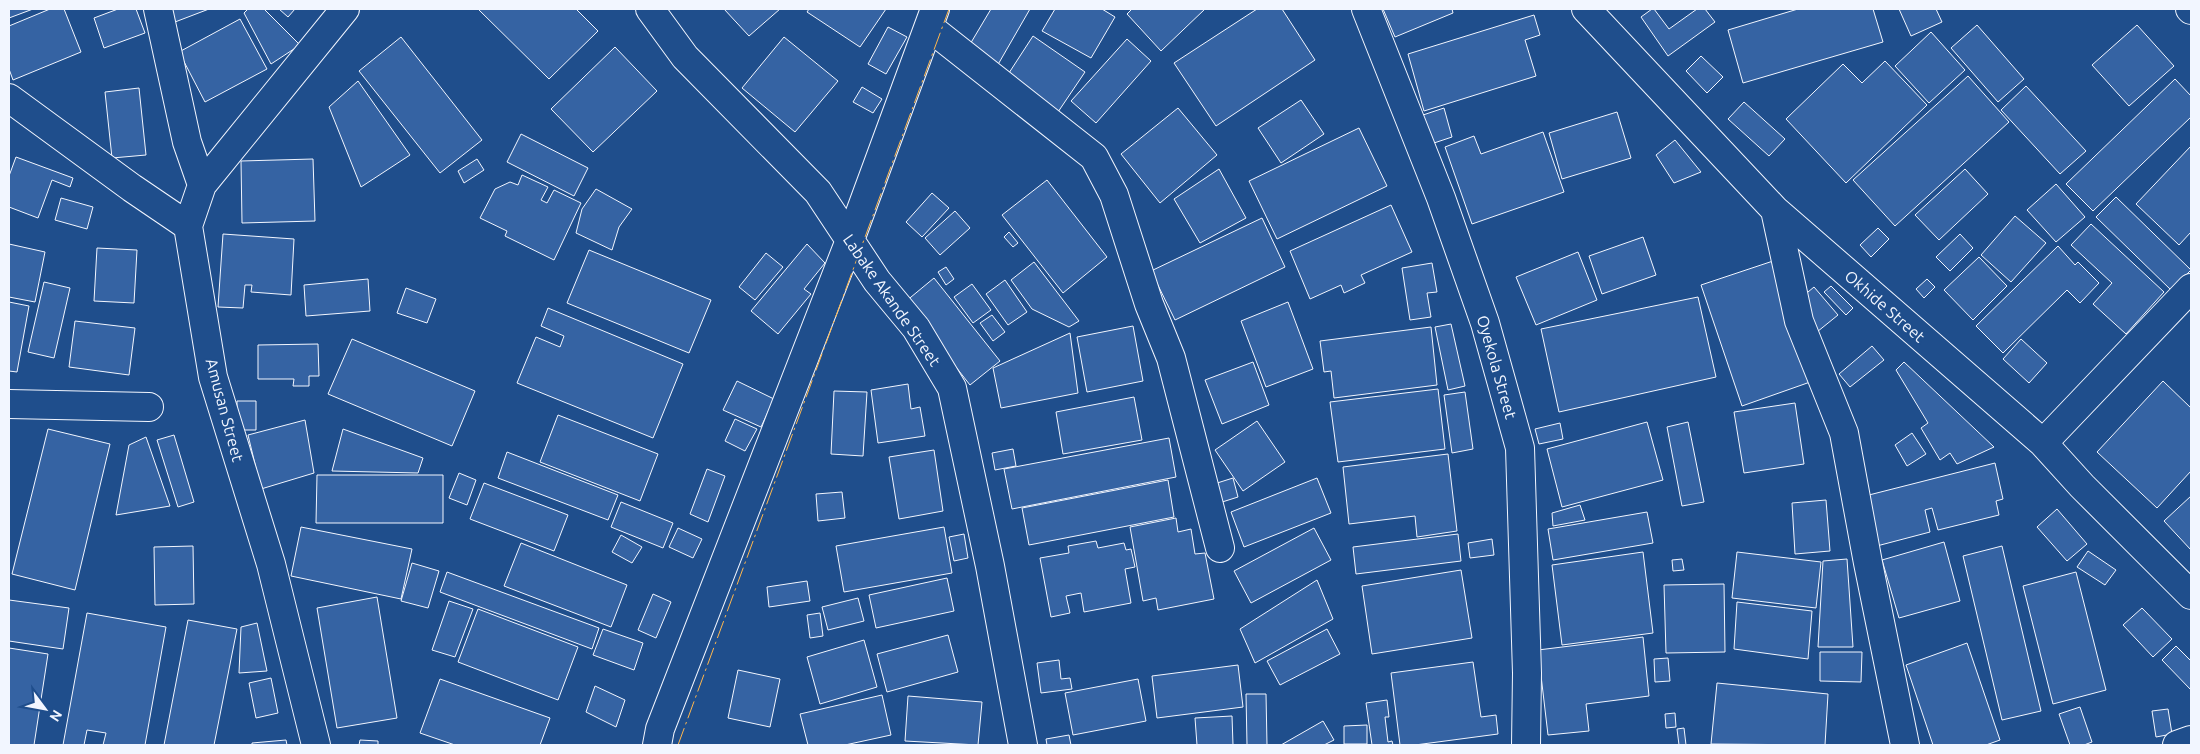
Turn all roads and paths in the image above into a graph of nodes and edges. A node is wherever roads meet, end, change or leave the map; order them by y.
1 (158, 9) edge
2 (345, 9) edge
3 (650, 9) edge
4 (1366, 9) edge
5 (1586, 9) edge
6 (932, 18) edge
7 (9, 98) edge
8 (202, 185) junction
9 (1775, 210) junction
10 (188, 226) junction
11 (850, 240) junction
12 (2191, 288) edge
13 (9, 404) edge
14 (149, 407) dead end
15 (2043, 443) junction
16 (1220, 548) dead end
17 (2191, 595) edge
18 (2191, 740) edge
19 (316, 745) edge
20 (657, 745) edge
21 (1022, 745) edge
22 (1526, 745) edge
23 (1905, 745) edge
24 (2177, 745) edge

1 - 8 street
2 - 8 street
3 - 11 street, Labake Akande Street
4 - 22 street, Oyekola Street
5 - 9 street, Okhide Street
6 - 11 street
6 - 16 street
7 - 10 street
8 - 10 street
9 - 15 street, Okhide Street
9 - 23 street
10 - 19 street, Amusan Street
11 - 20 street
11 - 21 street, Labake Akande Street
12 - 15 street
13 - 14 street
15 - 17 street, Okhide Street
18 - 24 street

